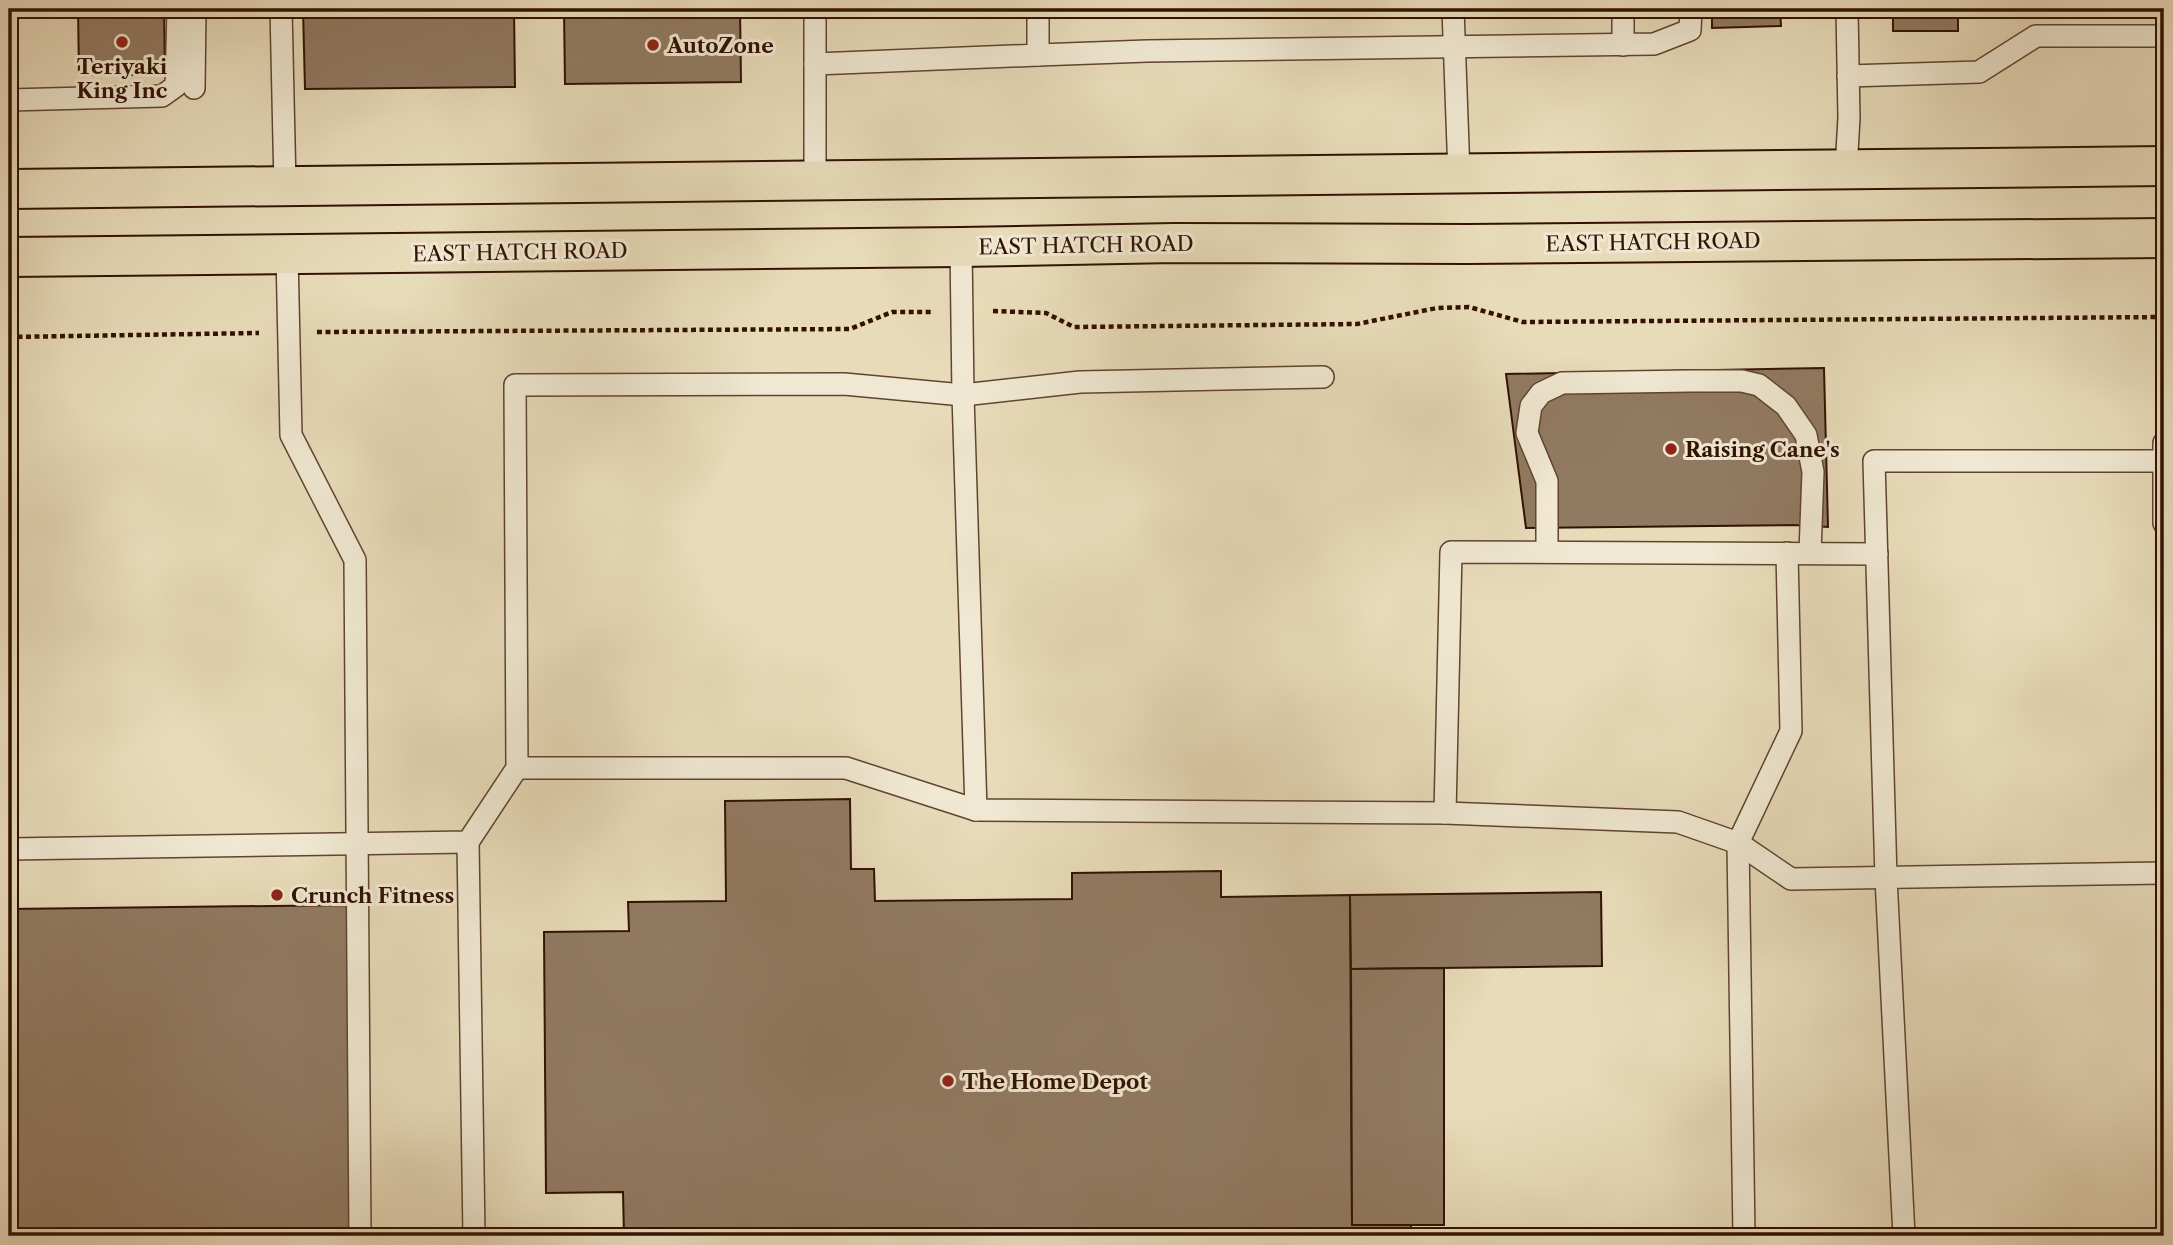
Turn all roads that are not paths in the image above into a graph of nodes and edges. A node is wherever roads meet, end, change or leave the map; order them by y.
1 (178, 9) edge
2 (195, 9) edge
3 (281, 9) edge
4 (815, 9) edge
5 (1038, 9) edge
6 (1453, 9) edge
7 (1623, 9) edge
8 (1690, 9) edge
9 (1847, 9) edge
10 (2164, 36) edge
11 (1623, 45) junction
12 (1454, 49) junction
13 (1038, 55) junction
14 (815, 64) junction
15 (1848, 76) junction
16 (194, 88) dead end
17 (9, 100) edge
18 (2164, 166) edge
19 (1846, 169) junction
20 (1459, 174) junction
21 (815, 180) junction
22 (285, 186) junction
23 (9, 189) edge
24 (2164, 237) edge
25 (961, 247) junction
26 (287, 254) junction
27 (9, 257) edge
28 (1324, 377) dead end
29 (963, 395) junction
30 (2164, 455) edge
31 (2164, 523) edge
32 (1547, 552) junction
33 (1787, 553) junction
34 (1810, 554) junction
35 (1877, 554) junction
36 (517, 768) junction
37 (976, 810) junction
38 (1445, 813) junction
39 (356, 842) junction
40 (468, 842) junction
41 (1738, 843) junction
42 (9, 849) edge
43 (2164, 873) edge
44 (1886, 878) junction
45 (360, 1236) edge
46 (474, 1236) edge
47 (1744, 1236) edge
48 (1904, 1236) edge

1 - 17 lane
2 - 16 lane
3 - 22 lane
4 - 14 lane
5 - 13 lane
6 - 12 lane
7 - 11 lane
8 - 11 lane
9 - 15 lane
10 - 15 lane
11 - 12 lane
12 - 13 lane
12 - 20 lane
13 - 14 lane
14 - 21 lane
15 - 19 lane
18 - 19 main road
19 - 20 main road
20 - 21 main road
21 - 22 main road
22 - 23 main road
24 - 25 main road, EAST HATCH ROAD
25 - 26 main road, EAST HATCH ROAD
25 - 29 lane
26 - 27 main road, EAST HATCH ROAD
26 - 39 lane
28 - 29 lane
29 - 36 lane
29 - 37 lane
30 - 31 lane
30 - 35 lane
32 - 33 lane
32 - 34 lane
32 - 38 lane
33 - 34 lane
33 - 41 lane
34 - 35 lane
35 - 44 lane
36 - 37 lane
36 - 40 lane
37 - 38 lane
38 - 41 lane
39 - 40 lane
39 - 42 lane
39 - 45 lane
40 - 46 lane
41 - 44 lane
41 - 47 lane
43 - 44 lane
44 - 48 lane

